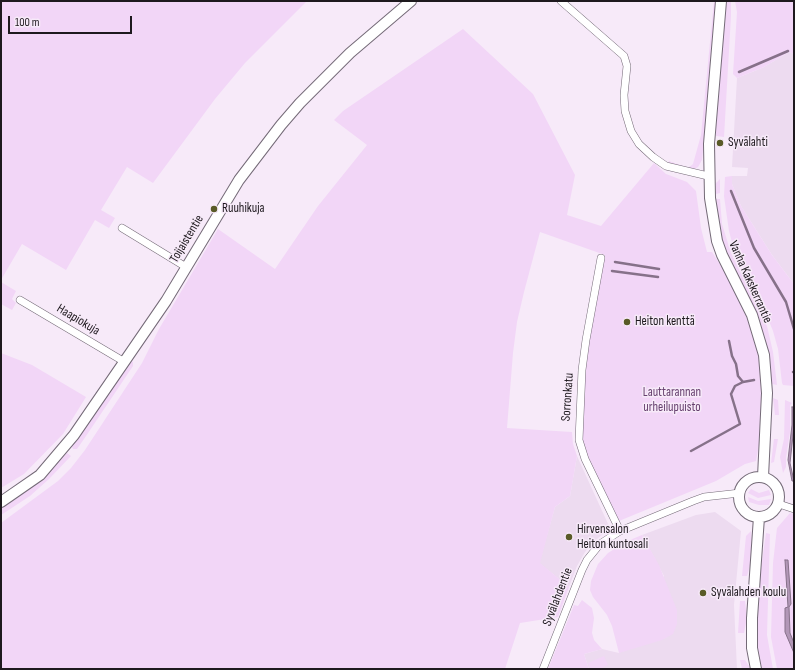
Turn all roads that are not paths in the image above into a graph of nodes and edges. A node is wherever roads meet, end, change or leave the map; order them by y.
1 (411, 1) edge
2 (560, 1) edge
3 (721, 1) edge
4 (708, 176) junction
5 (122, 228) dead end
6 (601, 258) dead end
7 (186, 266) junction
8 (20, 300) dead end
9 (123, 361) junction
10 (763, 477) junction
11 (740, 493) junction
12 (1, 502) edge
13 (779, 504) junction
14 (794, 509) edge
15 (760, 517) junction
16 (620, 531) junction
17 (543, 669) edge
18 (756, 669) edge

1 - 7 street, Toijaistentie
2 - 4 street
3 - 4 street, Vanha Kakskerrantie
4 - 10 street, Vanha Kakskerrantie
5 - 7 street
6 - 16 street, Sorronkatu
7 - 9 street, Toijaistentie
8 - 9 street, Haapiokuja
9 - 12 street, Toijaistentie
10 - 11 street
10 - 13 street
11 - 15 street
11 - 16 street, Syvälahdentie
13 - 14 street
13 - 15 street
15 - 18 street
16 - 17 street, Syvälahdentie

